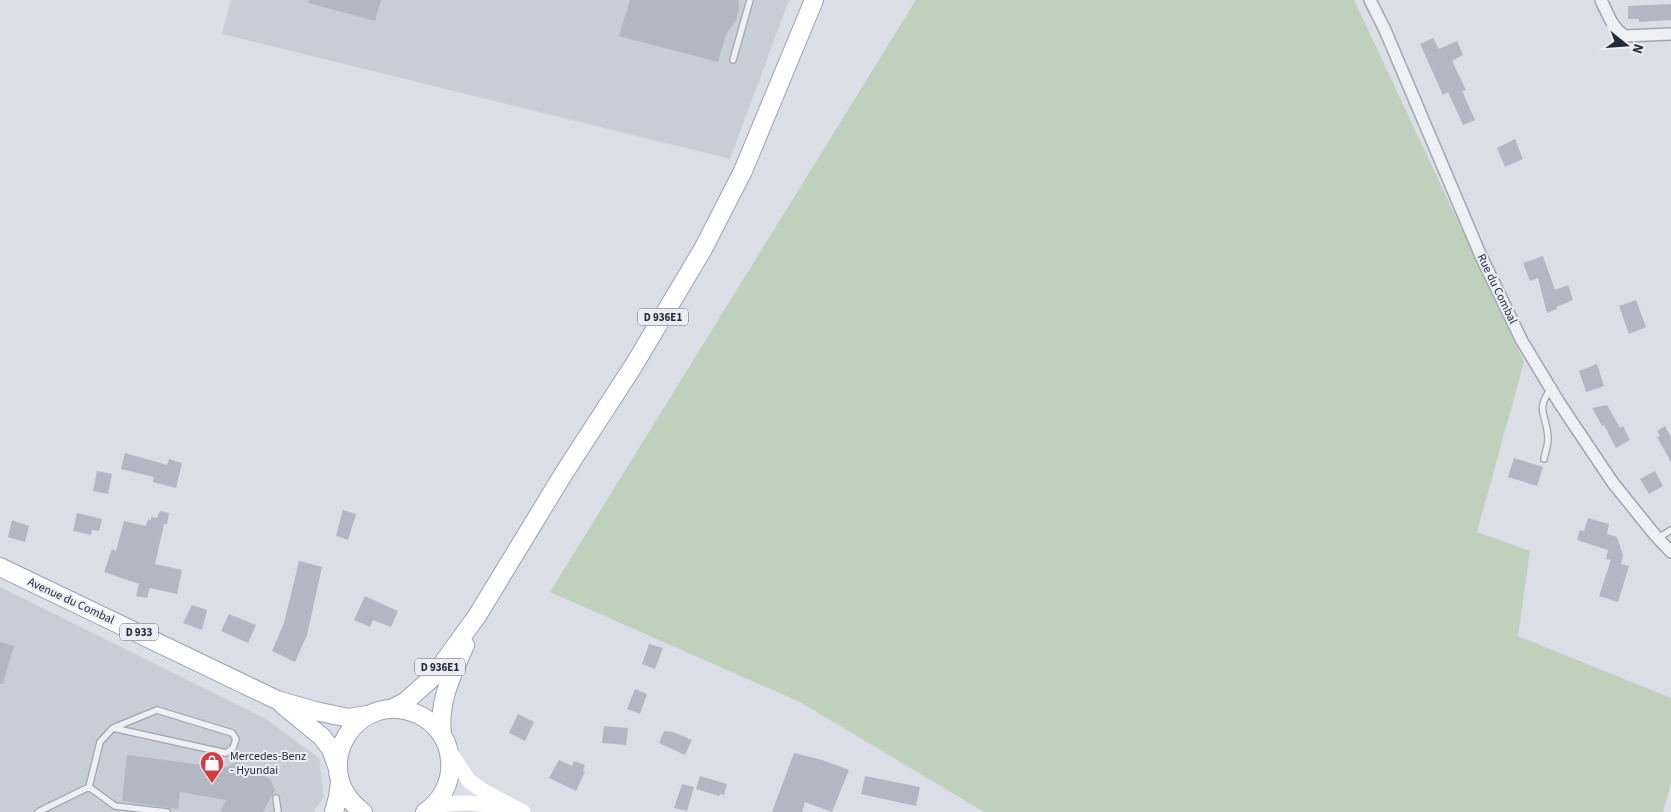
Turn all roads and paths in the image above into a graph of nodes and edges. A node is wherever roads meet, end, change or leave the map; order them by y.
1 (750, 0) edge
2 (814, 0) edge
3 (1370, 0) edge
4 (1601, 0) edge
5 (1671, 34) edge
6 (733, 60) dead end
7 (1551, 389) junction
8 (1544, 459) dead end
9 (1671, 530) edge
10 (1658, 538) junction
11 (1671, 552) edge
12 (0, 567) edge
13 (477, 616) junction
14 (277, 700) junction
15 (392, 708) junction
16 (367, 715) junction
17 (113, 728) junction
18 (442, 735) junction
19 (450, 752) junction
20 (338, 774) junction
21 (89, 788) junction
22 (276, 798) dead end
23 (428, 810) edge
24 (38, 812) edge
25 (166, 812) edge
26 (278, 812) edge
27 (334, 812) edge
28 (363, 812) edge
29 (519, 812) edge
30 (523, 812) edge

1 - 6 lane
2 - 13 main road, D 936E1
3 - 7 street, Rue du Combal
4 - 5 street
7 - 8 lane
7 - 10 street, Rue du Combal
9 - 10 lane
10 - 11 street, Rue du Combal
12 - 14 main road, Avenue du Combal / D 933
13 - 15 main road, D 936E1
13 - 18 main road, D 936E1
14 - 16 main road, D 933
14 - 20 main road, D 933
15 - 16 main road
15 - 18 main road
16 - 20 main road
17 - 17 lane
17 - 21 lane
18 - 19 main road
19 - 23 main road
19 - 30 main road
20 - 27 main road
20 - 28 main road
21 - 24 lane
21 - 25 lane
22 - 26 lane
23 - 29 main road

